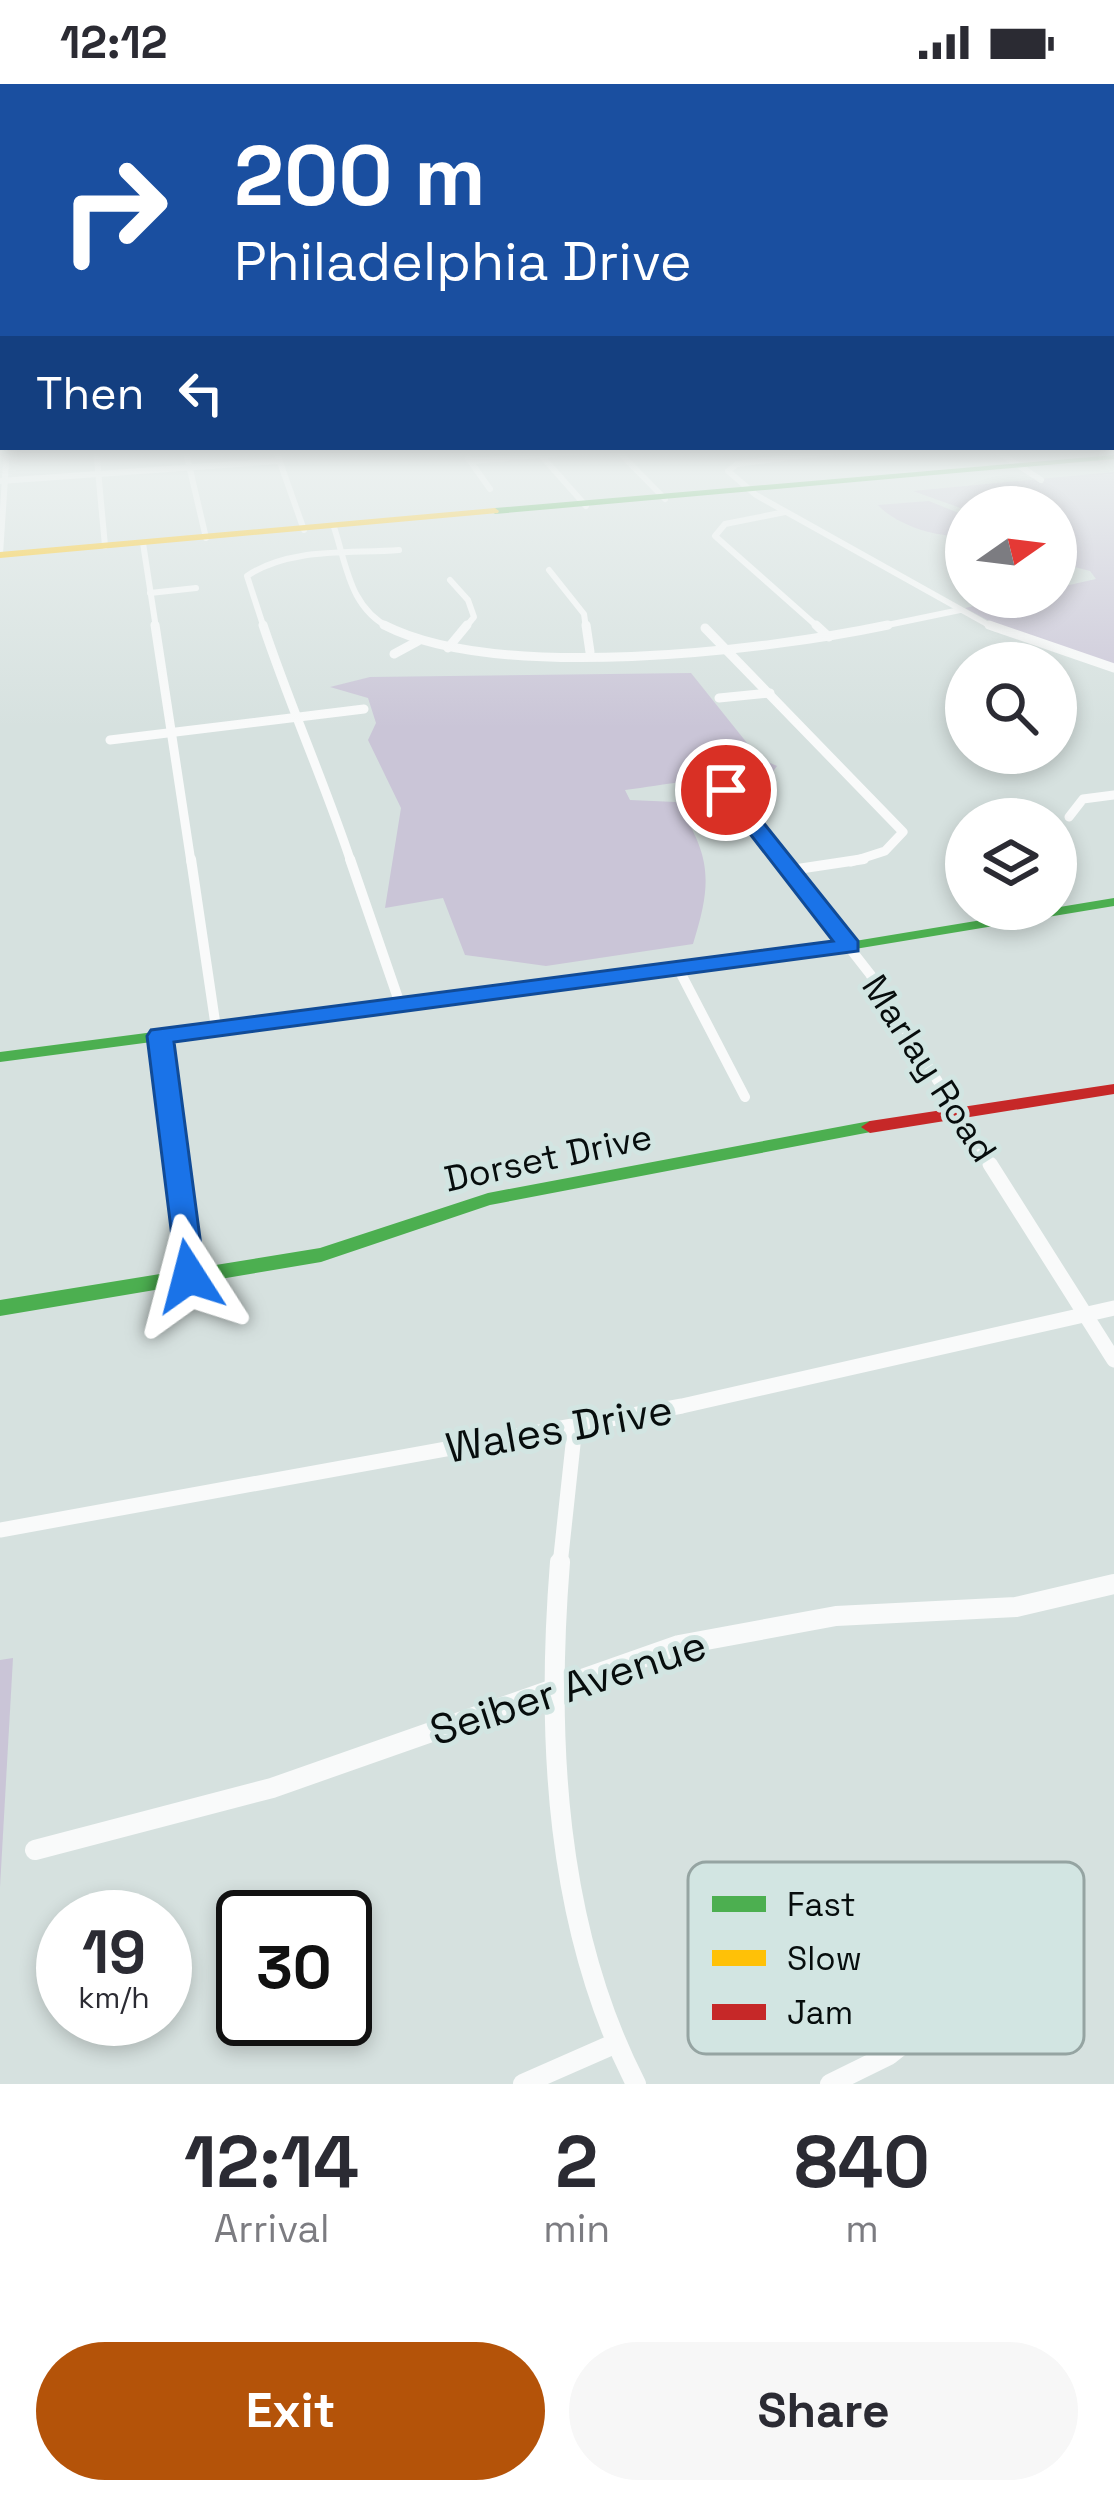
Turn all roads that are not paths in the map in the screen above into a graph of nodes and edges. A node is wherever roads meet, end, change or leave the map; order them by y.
1 (104, 541) edge
2 (164, 541) edge
3 (339, 541) edge
4 (721, 541) edge
5 (836, 541) edge
6 (143, 543) junction
7 (104, 547) junction
8 (399, 550) dead end
9 (0, 554) edge
10 (344, 555) junction
11 (549, 570) dead end
12 (451, 580) dead end
13 (196, 588) dead end
14 (150, 593) junction
15 (945, 602) edge
16 (945, 613) edge
17 (976, 618) edge
18 (705, 628) dead end
19 (829, 637) junction
20 (418, 641) junction
21 (448, 648) junction
22 (727, 650) junction
23 (590, 652) junction
24 (394, 654) dead end
25 (1114, 668) edge
26 (770, 693) junction
27 (719, 698) dead end
28 (364, 709) dead end
29 (294, 717) junction
30 (171, 733) junction
31 (110, 740) dead end
32 (726, 790) dead end
33 (1114, 795) edge
34 (1077, 807) edge
35 (791, 870) junction
36 (1114, 902) edge
37 (849, 946) junction
38 (678, 968) junction
39 (400, 1004) junction
40 (216, 1028) junction
41 (160, 1036) junction
42 (0, 1057) edge
43 (1114, 1089) edge
44 (745, 1097) dead end
45 (958, 1112) junction
46 (189, 1276) junction
47 (0, 1308) edge
48 (1114, 1308) edge
49 (1085, 1315) junction
50 (1114, 1360) edge
51 (575, 1426) junction
52 (0, 1530) edge
53 (1114, 1584) edge
54 (559, 1687) junction
55 (34, 1850) dead end
56 (614, 2044) junction
57 (890, 2054) edge
58 (523, 2084) edge
59 (636, 2084) edge
60 (830, 2084) edge

1 - 7 street
2 - 6 street
3 - 10 street
4 - 19 street
5 - 15 street
6 - 7 street
6 - 14 street
7 - 9 street
8 - 10 street
10 - 20 street
10 - 29 street
11 - 23 street
12 - 21 street
13 - 14 street
14 - 30 street
16 - 19 street
17 - 25 street
18 - 22 street
19 - 22 street
20 - 21 street
20 - 24 street
21 - 23 street
22 - 23 street
22 - 26 street
26 - 27 street
26 - 35 street
28 - 29 street
29 - 30 street
29 - 39 street
30 - 31 street
30 - 40 street
32 - 35 street, Marlay Road
33 - 34 street
35 - 37 street, Marlay Road
36 - 37 street
37 - 38 street
37 - 45 street, Marlay Road
38 - 39 street
38 - 44 street
39 - 40 street
40 - 41 street
41 - 42 street
41 - 46 street
43 - 45 street, Dorset Drive
45 - 46 street, Dorset Drive
45 - 49 street, Marlay Road
46 - 47 street, Dorset Drive
48 - 49 street, Wales Drive
49 - 50 street, Marlay Road
49 - 51 street, Wales Drive
51 - 52 street, Wales Drive
51 - 54 street
53 - 54 street, Seiber Avenue
54 - 55 street, Seiber Avenue
54 - 56 street
56 - 58 street
56 - 59 street
57 - 60 street

